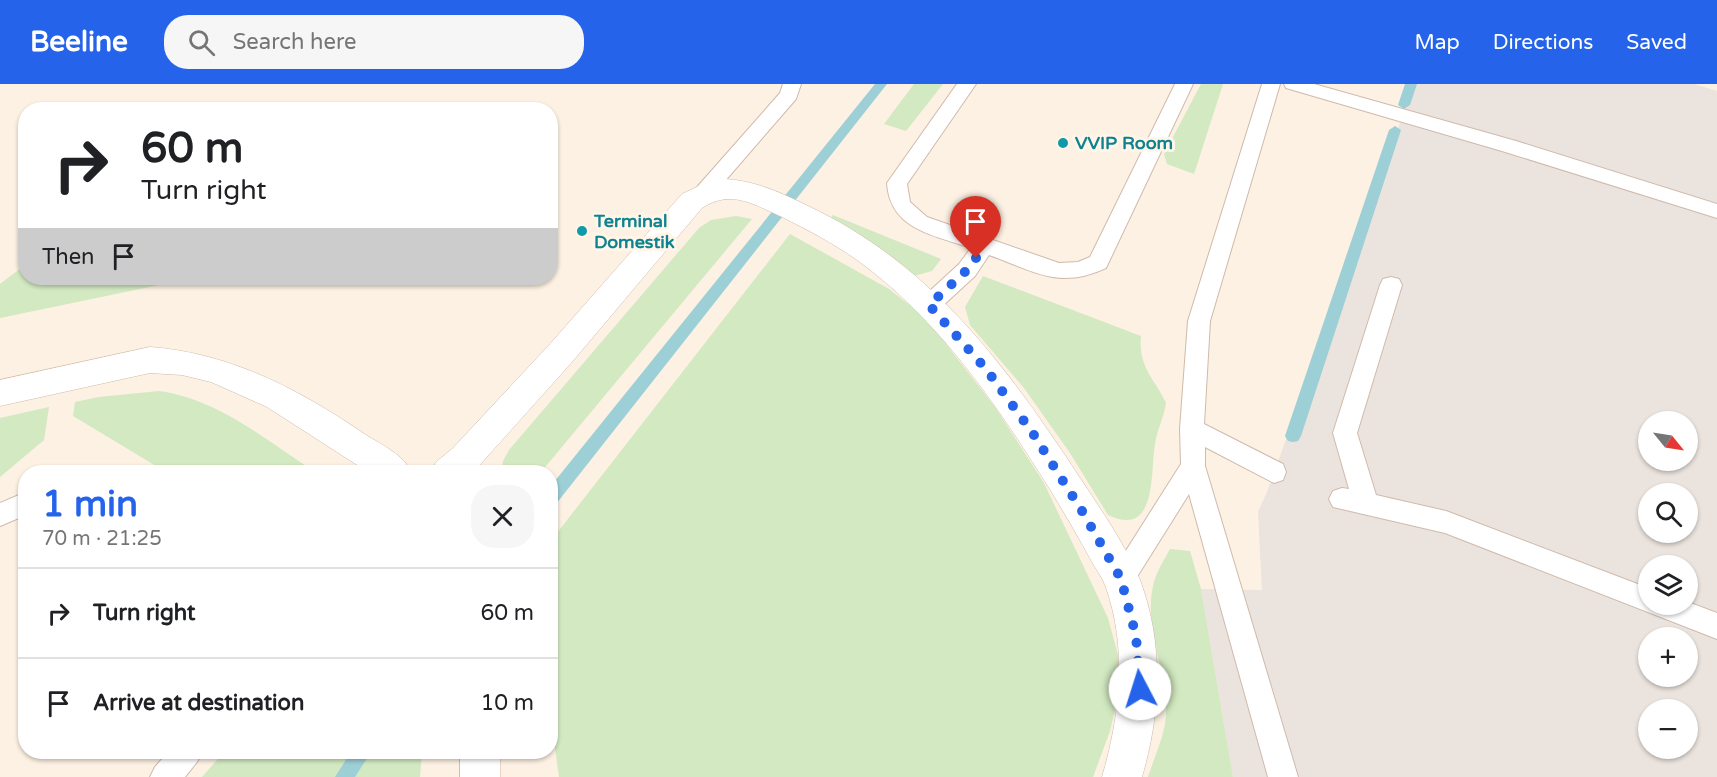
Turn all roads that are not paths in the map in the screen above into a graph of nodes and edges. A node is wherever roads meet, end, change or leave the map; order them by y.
1 (792, 84) edge
2 (967, 84) edge
3 (1184, 84) edge
4 (1270, 84) edge
5 (1293, 84) edge
6 (705, 191) junction
7 (1717, 211) edge
8 (985, 245) junction
9 (1391, 285) dead end
10 (929, 305) junction
11 (0, 393) edge
12 (1192, 429) junction
13 (384, 465) edge
14 (456, 465) edge
15 (1193, 466) junction
16 (1274, 472) dead end
17 (18, 507) edge
18 (0, 515) edge
19 (1121, 579) junction
20 (1638, 596) edge
21 (1688, 615) edge
22 (1717, 626) edge
23 (181, 759) edge
24 (480, 759) edge
25 (165, 777) edge
26 (480, 777) edge
27 (1122, 777) edge
28 (1283, 777) edge

1 - 6 lane
2 - 8 lane
3 - 8 lane
4 - 12 lane
5 - 7 lane
6 - 10 street
6 - 14 street
8 - 10 lane
9 - 20 lane
10 - 19 street
11 - 13 street
12 - 15 lane
12 - 16 lane
15 - 19 lane
15 - 28 lane
17 - 18 lane
19 - 27 street
21 - 22 lane
23 - 25 lane
24 - 26 street

